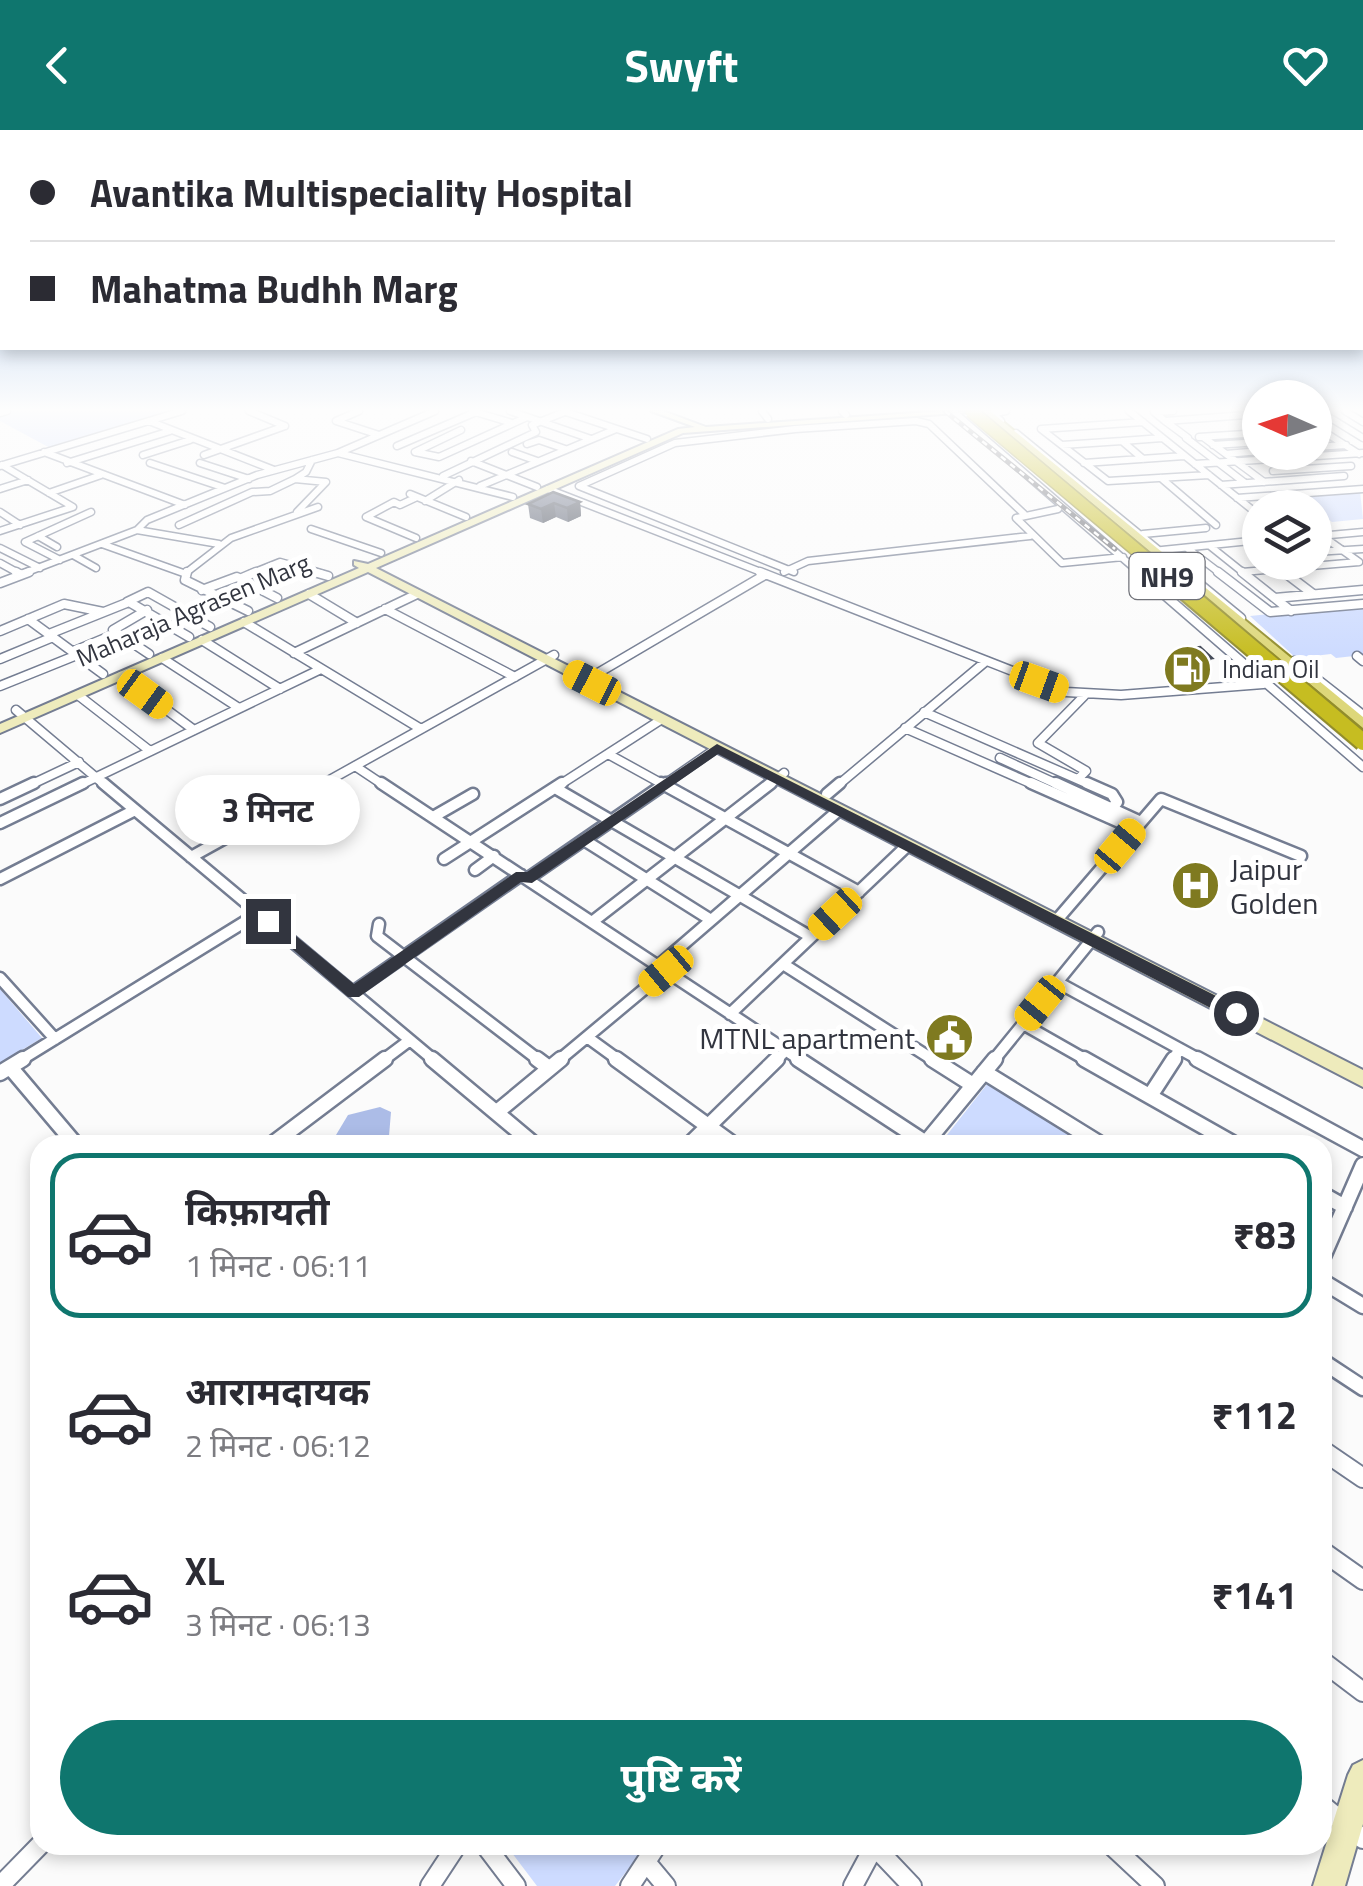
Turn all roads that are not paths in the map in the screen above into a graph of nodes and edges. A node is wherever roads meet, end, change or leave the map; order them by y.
1 (49, 493) edge
2 (150, 493) edge
3 (213, 493) edge
4 (250, 493) edge
5 (315, 493) edge
6 (439, 493) edge
7 (504, 493) edge
8 (525, 493) edge
9 (531, 493) edge
10 (554, 493) edge
11 (596, 493) edge
12 (1005, 493) edge
13 (1051, 493) edge
14 (1052, 493) edge
15 (1061, 493) edge
16 (1079, 493) edge
17 (1085, 493) edge
18 (1092, 493) edge
19 (1178, 493) edge
20 (1231, 493) edge
21 (514, 496) junction
22 (1237, 498) junction
23 (1242, 498) edge
24 (426, 501) junction
25 (1242, 502) edge
26 (184, 505) junction
27 (318, 507) dead end
28 (1067, 508) junction
29 (0, 512) edge
30 (92, 512) dead end
31 (1027, 513) junction
32 (294, 515) junction
33 (466, 517) junction
34 (37, 519) junction
35 (20, 524) junction
36 (180, 526) dead end
37 (1216, 526) dead end
38 (57, 528) junction
39 (1206, 528) dead end
40 (311, 529) dead end
41 (137, 530) junction
42 (0, 532) edge
43 (1363, 532) edge
44 (1143, 534) junction
45 (1332, 535) edge
46 (38, 536) junction
47 (416, 538) junction
48 (1032, 538) junction
49 (1242, 542) edge
50 (102, 544) junction
51 (220, 544) junction
52 (1332, 544) edge
53 (1210, 546) junction
54 (58, 547) dead end
55 (1187, 548) junction
56 (1363, 548) edge
57 (1162, 550) junction
58 (1343, 550) junction
59 (1332, 551) edge
60 (2, 555) edge
61 (72, 555) junction
62 (1124, 558) junction
63 (60, 560) junction
64 (370, 562) junction
65 (1361, 563) edge
66 (1332, 564) edge
67 (40, 568) junction
68 (96, 568) dead end
69 (791, 571) junction
70 (187, 572) junction
71 (1242, 572) edge
72 (21, 575) junction
73 (328, 576) junction
74 (242, 578) junction
75 (771, 579) junction
76 (1252, 580) edge
77 (1300, 580) edge
78 (0, 583) edge
79 (202, 590) junction
80 (1363, 590) edge
81 (309, 594) junction
82 (417, 594) junction
83 (1313, 594) junction
84 (278, 598) junction
85 (1275, 598) junction
86 (128, 602) junction
87 (1363, 604) edge
88 (385, 609) junction
89 (147, 610) junction
90 (1291, 610) junction
91 (103, 612) junction
92 (246, 617) junction
93 (28, 620) junction
94 (357, 622) junction
95 (210, 628) junction
96 (0, 631) edge
97 (114, 634) junction
98 (50, 636) junction
99 (189, 636) junction
100 (202, 640) junction
101 (74, 653) junction
102 (294, 653) junction
103 (149, 654) junction
104 (0, 658) edge
105 (162, 658) junction
106 (550, 658) junction
107 (984, 662) junction
108 (322, 669) junction
109 (103, 674) junction
110 (121, 676) junction
111 (593, 676) junction
112 (516, 677) junction
113 (1264, 684) junction
114 (0, 686) edge
115 (280, 689) junction
116 (78, 695) junction
117 (1084, 696) junction
118 (238, 708) junction
119 (924, 712) junction
120 (21, 714) junction
121 (1363, 715) edge
122 (0, 718) edge
123 (662, 719) junction
124 (1363, 724) edge
125 (906, 728) junction
126 (421, 729) junction
127 (0, 730) edge
128 (194, 730) junction
129 (1363, 732) edge
130 (1038, 743) junction
131 (1363, 744) edge
132 (717, 748) junction
133 (150, 750) junction
134 (608, 754) junction
135 (1024, 756) junction
136 (1000, 758) dead end
137 (79, 762) junction
138 (355, 766) junction
139 (1363, 767) edge
140 (780, 775) junction
141 (96, 776) junction
142 (1078, 779) junction
143 (664, 784) junction
144 (555, 788) junction
145 (473, 794) dead end
146 (826, 794) junction
147 (1, 797) edge
148 (1112, 809) junction
149 (135, 810) junction
150 (839, 810) junction
151 (20, 813) junction
152 (433, 817) junction
153 (725, 818) junction
154 (612, 821) junction
155 (0, 823) edge
156 (1138, 825) junction
157 (584, 840) junction
158 (471, 842) junction
159 (908, 845) junction
160 (789, 853) junction
161 (494, 856) junction
162 (1301, 856) dead end
163 (192, 857) junction
164 (674, 858) junction
165 (444, 860) dead end
166 (475, 870) dead end
167 (524, 877) junction
168 (0, 879) edge
169 (646, 880) junction
170 (858, 892) junction
171 (740, 896) junction
172 (259, 913) junction
173 (1059, 917) junction
174 (710, 920) junction
175 (592, 922) junction
176 (379, 924) dead end
177 (1095, 936) junction
178 (811, 937) junction
179 (406, 956) junction
180 (783, 964) junction
181 (662, 968) junction
182 (0, 978) edge
183 (1057, 982) junction
184 (353, 992) junction
185 (730, 1014) junction
186 (1023, 1024) junction
187 (587, 1037) junction
188 (55, 1039) junction
189 (410, 1040) junction
190 (1180, 1049) junction
191 (786, 1050) junction
192 (550, 1068) junction
193 (1363, 1068) edge
194 (5, 1070) edge
195 (984, 1072) junction
196 (1363, 1080) edge
197 (973, 1085) junction
198 (1150, 1096) junction
199 (496, 1112) junction
200 (708, 1126) junction
201 (67, 1135) edge
202 (284, 1135) edge
203 (523, 1135) edge
204 (699, 1135) edge
205 (720, 1135) edge
206 (912, 1135) edge
207 (932, 1135) edge
208 (1086, 1135) edge
209 (1218, 1135) edge
210 (1363, 1149) edge
211 (1363, 1164) edge
212 (1332, 1200) edge
213 (1345, 1207) junction
214 (1332, 1236) edge
215 (1332, 1287) edge
216 (1363, 1306) edge
217 (1332, 1368) edge
218 (1363, 1388) edge
219 (1332, 1457) edge
220 (1363, 1478) edge
221 (1332, 1558) edge
222 (1363, 1580) edge
223 (1332, 1668) edge
224 (1363, 1692) edge
225 (1363, 1775) edge
226 (1332, 1812) edge
227 (1355, 1832) edge
228 (30, 1855) edge
229 (450, 1855) edge
230 (493, 1855) edge
231 (650, 1855) edge
232 (652, 1855) edge
233 (870, 1855) edge
234 (883, 1855) edge
235 (1122, 1855) edge
236 (0, 1886) edge
237 (430, 1886) edge
238 (516, 1886) edge
239 (630, 1886) edge
240 (666, 1886) edge
241 (853, 1886) edge
242 (912, 1886) edge
243 (1155, 1886) edge
244 (1329, 1886) edge

1 - 34 street
2 - 26 street
3 - 26 street
4 - 36 street
5 - 32 street
6 - 24 street
7 - 21 street
8 - 21 street, Maharaja Agrasen Marg
9 - 64 street, Maharaja Agrasen Marg
10 - 75 street
11 - 69 street
12 - 31 street
13 - 28 street
14 - 28 main road
15 - 131 highway, NH9, bridge
16 - 129 highway, NH9, bridge
17 - 124 main road
18 - 44 street
19 - 37 street
20 - 22 street
21 - 33 street, Maharaja Agrasen Marg
22 - 23 street
22 - 25 street
24 - 33 street
24 - 47 street
26 - 41 street
27 - 32 street
28 - 31 street
28 - 62 street
28 - 131 main road
29 - 35 street
30 - 38 street
31 - 48 street
32 - 51 street
33 - 47 street, Maharaja Agrasen Marg
34 - 35 street
34 - 38 street
35 - 42 street
38 - 46 street
39 - 44 street
40 - 64 street
41 - 50 street
41 - 51 street
43 - 45 street
44 - 57 street
46 - 54 street
46 - 63 street
47 - 64 street, Maharaja Agrasen Marg
48 - 62 street
48 - 69 street
49 - 53 street
50 - 61 street
50 - 70 street
51 - 70 street
52 - 58 street
53 - 55 street
53 - 71 street
55 - 57 street
55 - 90 street
56 - 58 street
57 - 121 street
58 - 59 street
58 - 65 street
60 - 67 street
60 - 72 street
61 - 63 street
61 - 68 street
62 - 113 street
63 - 67 street
64 - 73 street, Maharaja Agrasen Marg
64 - 81 street, Maharaja Agrasen Marg
64 - 82 street
64 - 106 street
65 - 66 street
67 - 72 street
69 - 75 street
70 - 79 street
72 - 78 street
73 - 74 street
73 - 84 street, Maharaja Agrasen Marg
74 - 79 street
74 - 84 street
75 - 107 street
75 - 111 street
76 - 85 street
77 - 83 street
79 - 92 street
80 - 83 street
81 - 92 street, Maharaja Agrasen Marg
81 - 94 street
82 - 88 street
82 - 106 street
83 - 85 street
84 - 92 street, Maharaja Agrasen Marg
85 - 90 street
86 - 89 street
86 - 91 street
86 - 95 street
87 - 90 street
88 - 94 street
88 - 112 street
89 - 97 street
89 - 99 street
91 - 93 street
91 - 98 street
92 - 95 street, Maharaja Agrasen Marg
92 - 100 street, Maharaja Agrasen Marg
92 - 102 street
93 - 96 street
93 - 98 street
94 - 102 street
95 - 99 street, Maharaja Agrasen Marg
97 - 101 street
97 - 103 street
98 - 101 street
98 - 104 street
99 - 103 street, Maharaja Agrasen Marg
100 - 105 street, Maharaja Agrasen Marg
100 - 115 street
101 - 109 street
101 - 114 street
102 - 108 street
103 - 109 street, Maharaja Agrasen Marg
105 - 110 street, Maharaja Agrasen Marg
105 - 118 street
106 - 111 street
106 - 112 street
106 - 123 street
107 - 117 street
107 - 119 street
108 - 115 street
108 - 126 street
109 - 120 street, Maharaja Agrasen Marg
110 - 116 street, Maharaja Agrasen Marg
110 - 128 street
111 - 140 street
112 - 126 street
113 - 117 street
113 - 139 street
115 - 118 street
116 - 120 street, Maharaja Agrasen Marg
116 - 133 street
117 - 130 street
118 - 128 street
119 - 125 street
119 - 135 street
120 - 122 street, Maharaja Agrasen Marg
120 - 127 street, Maharaja Agrasen Marg
120 - 137 street
123 - 132 street
123 - 134 street
125 - 146 street
125 - 156 street
126 - 138 street
128 - 133 street
130 - 135 street
130 - 142 street
132 - 140 street
132 - 143 street
133 - 141 street
134 - 143 street
134 - 144 street
135 - 142 street
136 - 148 street
137 - 141 street
137 - 147 street
138 - 152 street
138 - 163 street
140 - 146 street
140 - 150 street
140 - 153 street
141 - 149 street
141 - 151 street
142 - 148 street
143 - 153 street
143 - 154 street
144 - 154 street
144 - 158 street
145 - 152 street
146 - 173 street
147 - 151 street
148 - 156 street
149 - 163 street
149 - 168 street
150 - 159 street
150 - 160 street
151 - 155 street
152 - 158 street
153 - 160 street
153 - 164 street
154 - 157 street
154 - 164 street
156 - 162 street
156 - 173 street
157 - 167 street
157 - 169 street
158 - 161 street
158 - 165 street
159 - 170 street
159 - 173 street
160 - 170 street
160 - 171 street
161 - 166 street
161 - 167 street
163 - 172 street
164 - 169 street
164 - 171 street
167 - 175 street
167 - 179 street
169 - 174 street
169 - 175 street
170 - 178 street
171 - 174 street
171 - 178 street
172 - 184 street
172 - 188 street
173 - 177 street
174 - 181 street
175 - 181 street
176 - 179 street
177 - 183 street
177 - 193 street
177 - 196 street
178 - 180 street
179 - 184 street
179 - 192 street
180 - 185 street
180 - 197 street
181 - 185 street
181 - 187 street
182 - 188 street
183 - 186 street
183 - 190 street
184 - 189 street
185 - 191 street
186 - 195 street
186 - 198 street
187 - 192 street
187 - 200 street
188 - 194 street
189 - 199 street
189 - 202 street
190 - 198 street
190 - 210 street
191 - 200 street
191 - 206 street
192 - 199 street
194 - 201 street
195 - 197 street
195 - 208 street
197 - 207 street
198 - 209 street
199 - 203 street
200 - 204 street
200 - 205 street
211 - 213 street
212 - 213 street
213 - 214 street
215 - 216 street
217 - 218 street
219 - 220 street
221 - 222 street
223 - 224 street
225 - 227 street
226 - 227 street
227 - 244 street
228 - 236 street
229 - 237 street
230 - 238 street
231 - 239 street
232 - 240 street
233 - 241 street
234 - 242 street
235 - 243 street

